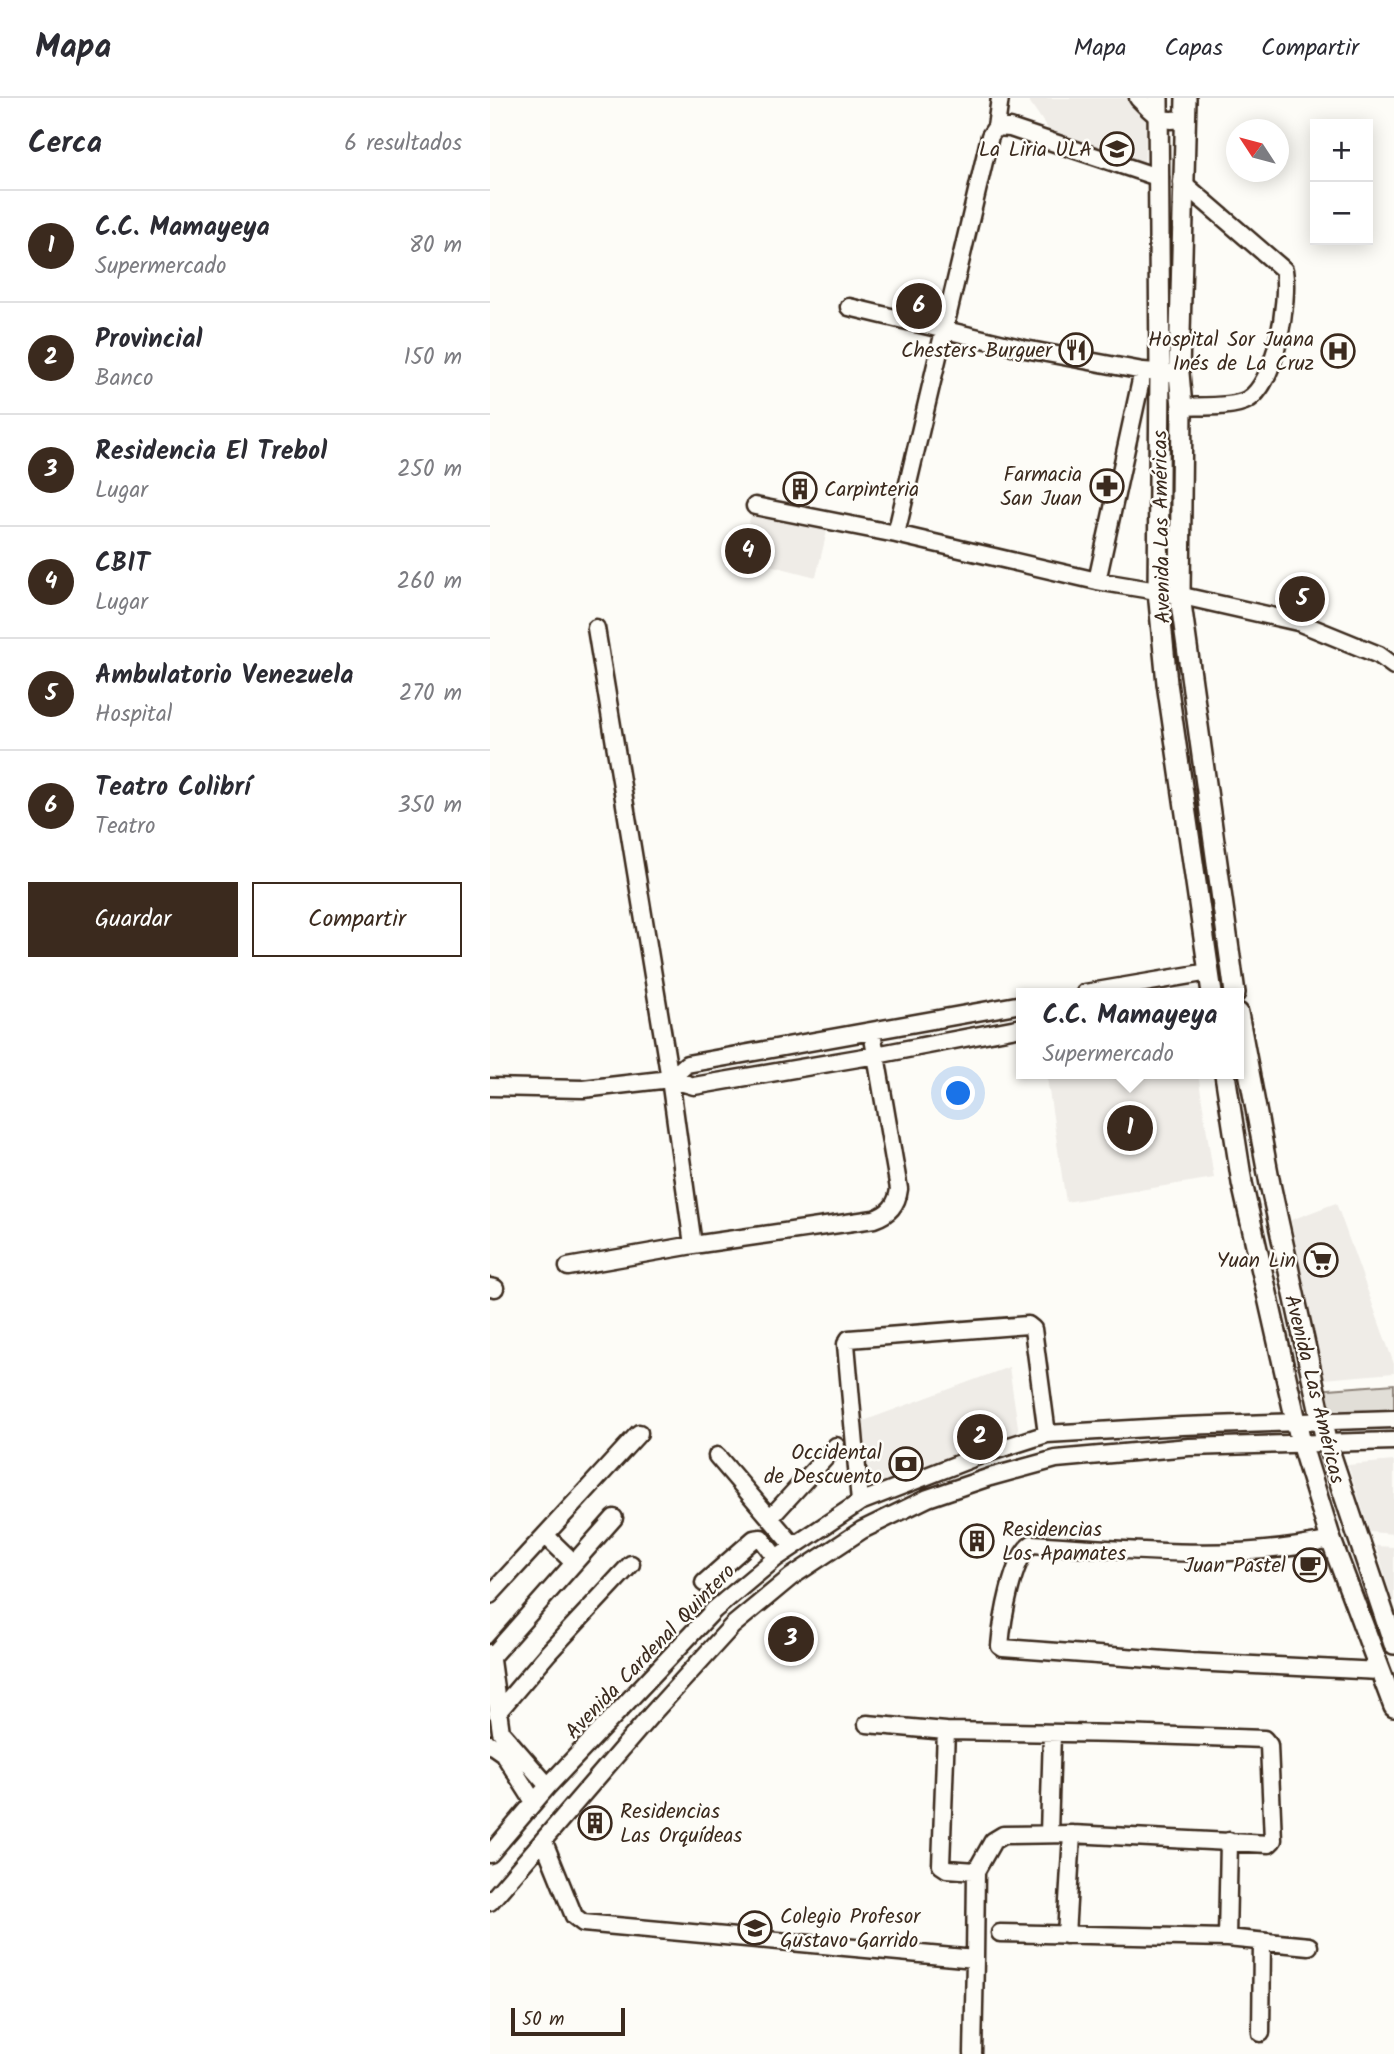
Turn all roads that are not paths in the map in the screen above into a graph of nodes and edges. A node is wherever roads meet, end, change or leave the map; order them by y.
1 (1000, 98) edge
2 (1138, 98) edge
3 (1158, 108) edge
4 (1185, 108) edge
5 (996, 128) junction
6 (1160, 178) junction
7 (1182, 181) junction
8 (849, 307) dead end
9 (945, 330) junction
10 (1161, 372) junction
11 (1182, 407) junction
12 (755, 506) dead end
13 (896, 534) junction
14 (1097, 581) junction
15 (1158, 591) junction
16 (1180, 596) junction
17 (596, 628) dead end
18 (1394, 666) edge
19 (1209, 972) junction
20 (1115, 988) edge
21 (1211, 988) edge
22 (1234, 988) edge
23 (1016, 1005) edge
24 (1016, 1028) edge
25 (872, 1032) junction
26 (1244, 1045) edge
27 (876, 1055) junction
28 (670, 1079) junction
29 (1226, 1079) edge
30 (490, 1087) edge
31 (693, 1245) junction
32 (568, 1267) dead end
33 (1394, 1419) edge
34 (1321, 1420) junction
35 (1297, 1421) junction
36 (639, 1433) dead end
37 (1047, 1434) junction
38 (1326, 1441) junction
39 (1394, 1441) edge
40 (1301, 1443) junction
41 (836, 1446) dead end
42 (717, 1457) dead end
43 (860, 1502) junction
44 (771, 1517) junction
45 (614, 1518) dead end
46 (545, 1535) junction
47 (1331, 1540) junction
48 (793, 1545) junction
49 (776, 1558) junction
50 (574, 1563) junction
51 (631, 1564) dead end
52 (704, 1583) dead end
53 (490, 1595) edge
54 (1394, 1644) edge
55 (490, 1655) edge
56 (1380, 1671) junction
57 (1394, 1707) edge
58 (497, 1713) junction
59 (867, 1724) dead end
60 (946, 1731) junction
61 (1052, 1734) junction
62 (490, 1744) edge
63 (548, 1786) junction
64 (534, 1802) junction
65 (1049, 1834) junction
66 (1072, 1834) junction
67 (1229, 1841) junction
68 (544, 1842) junction
69 (490, 1854) edge
70 (976, 1871) junction
71 (490, 1902) edge
72 (1000, 1933) dead end
73 (1066, 1935) junction
74 (1227, 1938) junction
75 (1262, 1942) junction
76 (1309, 1946) dead end
77 (975, 1959) junction
78 (1261, 2032) dead end
79 (973, 2054) edge

1 - 5 street
2 - 3 street
3 - 4 street
3 - 6 street, Avenida Las Américas
4 - 7 street, Avenida Las Américas
5 - 6 street
5 - 9 street
6 - 10 street, Avenida Las Américas
7 - 10 street, Avenida Las Américas
7 - 11 street
8 - 9 street
9 - 10 street
9 - 13 street
10 - 11 street, Avenida Las Américas
10 - 14 street
10 - 15 street, Avenida Las Américas
11 - 16 street, Avenida Las Américas
12 - 13 street
13 - 14 street
14 - 15 street
15 - 16 street
15 - 19 street, Avenida Las Américas
16 - 18 street
16 - 22 street, Avenida Las Américas
17 - 28 street
19 - 20 street
19 - 21 street, Avenida Las Américas
23 - 25 street
24 - 27 street
25 - 27 street
25 - 28 street
26 - 34 street, Avenida Las Américas
27 - 28 street
27 - 31 street
28 - 30 street
28 - 31 street
29 - 35 street, Avenida Las Américas
31 - 32 street
33 - 34 street, Avenida Cardenal Quintero
34 - 35 street, Avenida Cardenal Quintero
34 - 38 street, Avenida Las Américas
35 - 37 street, Avenida Cardenal Quintero
35 - 40 street, Avenida Las Américas
36 - 46 street
37 - 43 street, Avenida Cardenal Quintero
37 - 43 street
38 - 39 street
38 - 40 street, Avenida Cardenal Quintero
38 - 54 street, Avenida Las Américas
40 - 47 street, Avenida Las Américas
40 - 68 street, Avenida Cardenal Quintero
41 - 44 street
42 - 44 street
43 - 48 street, Avenida Cardenal Quintero
44 - 48 street
45 - 50 street
46 - 50 street
46 - 53 street
47 - 56 street, Avenida Las Américas
47 - 56 street
48 - 49 street, Avenida Cardenal Quintero
49 - 52 street
49 - 63 street, Avenida Cardenal Quintero
50 - 55 street
51 - 58 street
55 - 58 street
56 - 57 street, Avenida Las Américas
58 - 63 street
59 - 60 street
60 - 61 street
60 - 70 street
61 - 65 street
61 - 67 street
62 - 64 street
63 - 64 street, Avenida Cardenal Quintero
64 - 69 street, Avenida Cardenal Quintero
65 - 66 street
65 - 70 street
66 - 67 street
66 - 73 street
67 - 74 street
68 - 71 street, Avenida Cardenal Quintero
68 - 77 street
70 - 77 street
72 - 73 street
73 - 74 street
74 - 75 street
75 - 76 street
75 - 78 street
77 - 79 street

